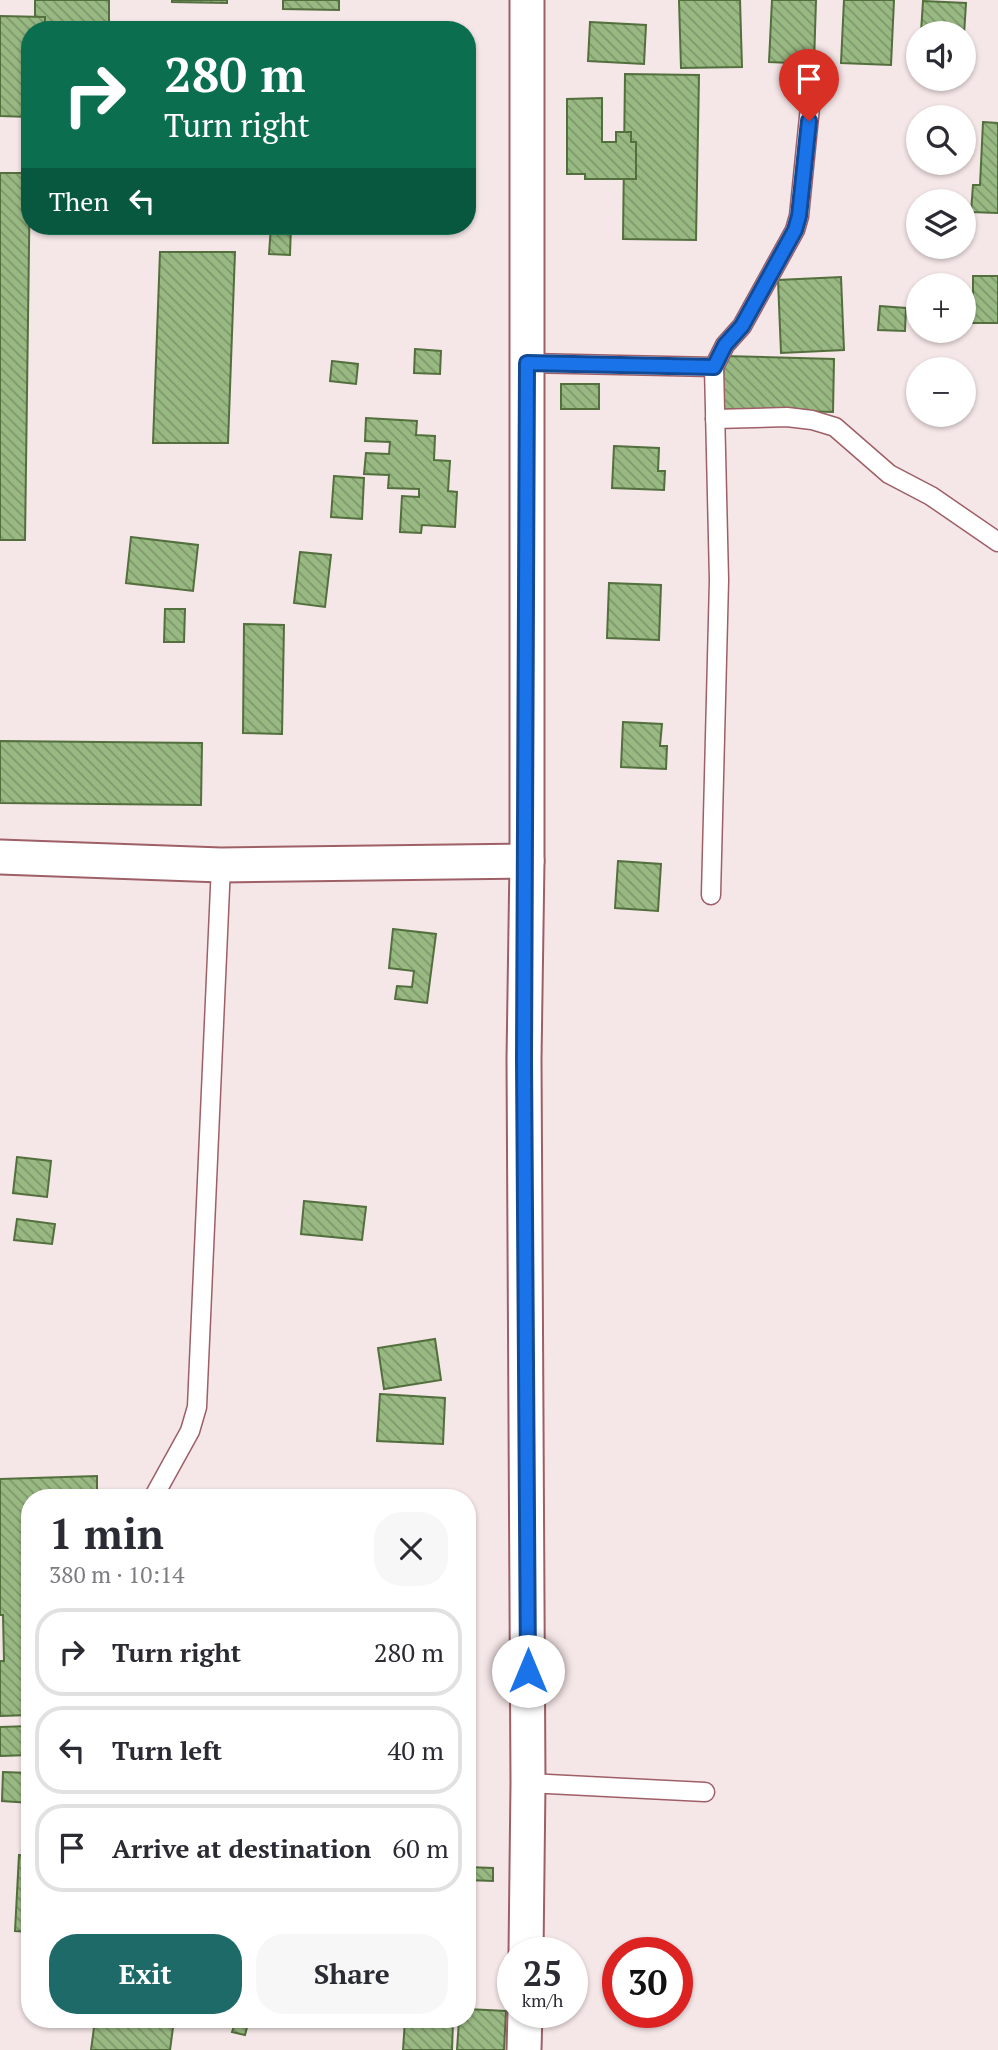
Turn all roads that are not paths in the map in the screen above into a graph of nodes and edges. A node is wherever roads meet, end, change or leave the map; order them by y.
1 (527, 0) edge
2 (811, 97) dead end
3 (527, 363) junction
4 (714, 367) junction
5 (715, 419) junction
6 (998, 542) edge
7 (0, 857) edge
8 (527, 861) junction
9 (221, 865) junction
10 (711, 895) dead end
11 (158, 1489) edge
12 (528, 1783) junction
13 (705, 1792) dead end
14 (526, 1937) edge
15 (525, 2028) edge
16 (524, 2050) edge

1 - 3 street
2 - 4 lane
3 - 4 lane
3 - 8 street
4 - 5 lane
5 - 6 lane
5 - 10 lane
7 - 9 street
8 - 9 street
8 - 12 street
9 - 11 lane
12 - 13 lane
12 - 14 street
15 - 16 street

